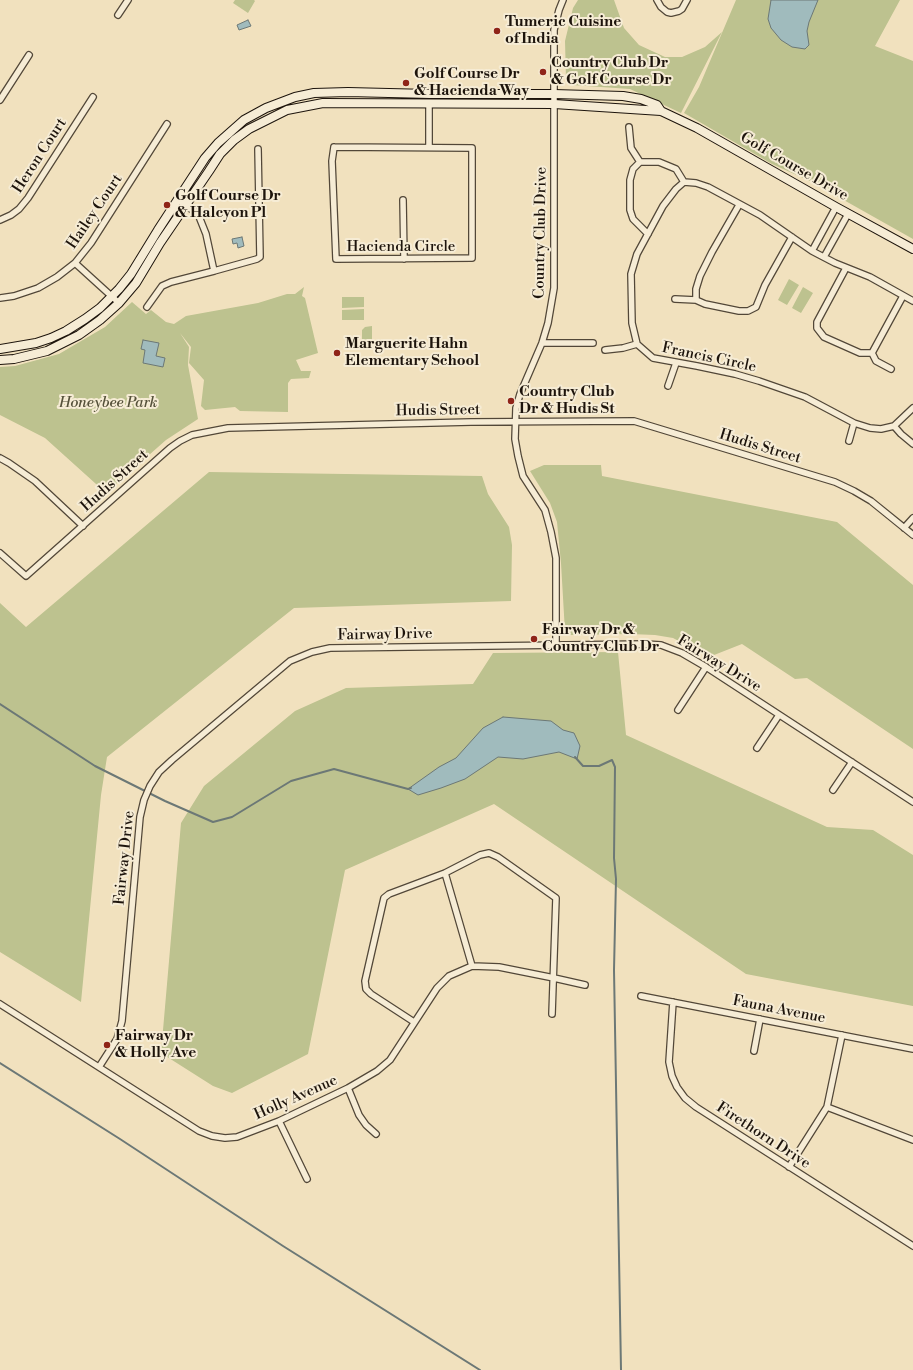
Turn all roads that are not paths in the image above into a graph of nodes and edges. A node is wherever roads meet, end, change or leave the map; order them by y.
1 (128, 0) edge
2 (563, 0) edge
3 (657, 0) edge
4 (687, 0) edge
5 (118, 15) dead end
6 (29, 55) dead end
7 (554, 94) junction
8 (93, 97) dead end
9 (0, 100) edge
10 (429, 104) junction
11 (554, 104) junction
12 (661, 111) junction
13 (167, 124) dead end
14 (629, 127) dead end
15 (429, 147) junction
16 (258, 149) dead end
17 (640, 162) junction
18 (684, 182) junction
19 (178, 200) junction
20 (403, 200) dead end
21 (186, 205) junction
22 (739, 205) junction
23 (836, 207) junction
24 (848, 214) junction
25 (0, 220) edge
26 (648, 234) junction
27 (792, 237) junction
28 (913, 249) edge
29 (812, 251) junction
30 (824, 258) junction
31 (404, 259) junction
32 (75, 263) junction
33 (846, 268) junction
34 (214, 271) junction
35 (904, 296) junction
36 (112, 297) junction
37 (0, 298) edge
38 (675, 299) dead end
39 (696, 300) junction
40 (913, 301) edge
41 (119, 304) junction
42 (147, 307) dead end
43 (542, 343) junction
44 (593, 343) dead end
45 (637, 344) junction
46 (0, 349) edge
47 (604, 350) dead end
48 (872, 353) junction
49 (0, 360) edge
50 (676, 363) junction
51 (891, 369) dead end
52 (668, 386) dead end
53 (913, 408) edge
54 (515, 422) junction
55 (854, 423) junction
56 (894, 426) junction
57 (849, 441) dead end
58 (913, 444) edge
59 (0, 458) edge
60 (913, 518) edge
61 (83, 526) junction
62 (904, 528) junction
63 (913, 535) edge
64 (0, 552) edge
65 (556, 646) junction
66 (706, 667) junction
67 (678, 710) dead end
68 (779, 715) junction
69 (757, 748) dead end
70 (852, 762) junction
71 (833, 790) dead end
72 (913, 802) edge
73 (445, 873) junction
74 (472, 966) junction
75 (554, 978) junction
76 (585, 986) dead end
77 (641, 996) dead end
78 (674, 1002) junction
79 (0, 1004) edge
80 (552, 1014) dead end
81 (760, 1019) junction
82 (414, 1022) junction
83 (842, 1035) junction
84 (913, 1049) edge
85 (754, 1051) dead end
86 (99, 1067) junction
87 (348, 1088) junction
88 (827, 1107) junction
89 (279, 1121) junction
90 (376, 1134) dead end
91 (913, 1140) edge
92 (789, 1167) junction
93 (307, 1179) dead end
94 (913, 1246) edge

1 - 5 street
2 - 7 street, Country Club Drive
3 - 4 street
6 - 9 street
7 - 11 street, Country Club Drive
7 - 12 street, Golf Course Drive
7 - 19 street, Golf Course Drive
8 - 25 street, Heron Court
10 - 11 street, Golf Course Drive
10 - 15 street
10 - 21 street, Golf Course Drive
11 - 12 street, Golf Course Drive
11 - 43 street, Country Club Drive
12 - 23 street, Golf Course Drive
13 - 32 street, Hailey Court
14 - 17 street
15 - 31 street, Hacienda Circle
15 - 31 street, Hacienda Circle
16 - 34 street
17 - 18 street
17 - 26 street
18 - 22 street
18 - 26 street
19 - 21 street
19 - 36 street, Golf Course Drive
20 - 31 street
21 - 34 street
21 - 41 street, Golf Course Drive
22 - 27 street
22 - 39 street
23 - 24 street, Golf Course Drive
23 - 29 street
24 - 28 street, Golf Course Drive
24 - 30 street
26 - 45 street
27 - 29 street
27 - 39 street
29 - 30 street
30 - 33 street
32 - 36 street
32 - 37 street, Hailey Court
33 - 35 street
33 - 48 street
34 - 42 street
35 - 40 street
35 - 48 street
36 - 41 street
36 - 46 street, Golf Course Drive
38 - 39 street
41 - 49 street, Golf Course Drive
43 - 44 street
43 - 54 street, Country Club Drive
45 - 47 street
45 - 50 street, Francis Circle
48 - 51 street
50 - 52 street
50 - 55 street, Francis Circle
53 - 56 street
54 - 61 street, Hudis Street
54 - 62 street, Hudis Street
54 - 65 street, Country Club Drive
55 - 56 street, Francis Circle
55 - 57 street
56 - 58 street
59 - 61 street
60 - 62 street
61 - 64 street, Hudis Street
62 - 63 street, Hudis Street
65 - 66 street, Fairway Drive
65 - 86 street, Fairway Drive
66 - 67 street
66 - 68 street, Fairway Drive
68 - 69 street
68 - 70 street, Fairway Drive
70 - 71 street
70 - 72 street, Fairway Drive
73 - 74 street
73 - 75 street
73 - 82 street
74 - 75 street, Holly Avenue
74 - 82 street, Holly Avenue
75 - 76 street, Holly Avenue
75 - 80 street
77 - 78 street, Fauna Avenue
78 - 81 street, Fauna Avenue
78 - 92 street, Firethorn Drive
79 - 86 street, Holly Avenue
81 - 83 street, Fauna Avenue
81 - 85 street
82 - 87 street, Holly Avenue
83 - 84 street, Fauna Avenue
83 - 88 street
86 - 89 street, Holly Avenue
87 - 89 street, Holly Avenue
87 - 90 street
88 - 91 street
88 - 92 street
89 - 93 street
92 - 94 street, Firethorn Drive

